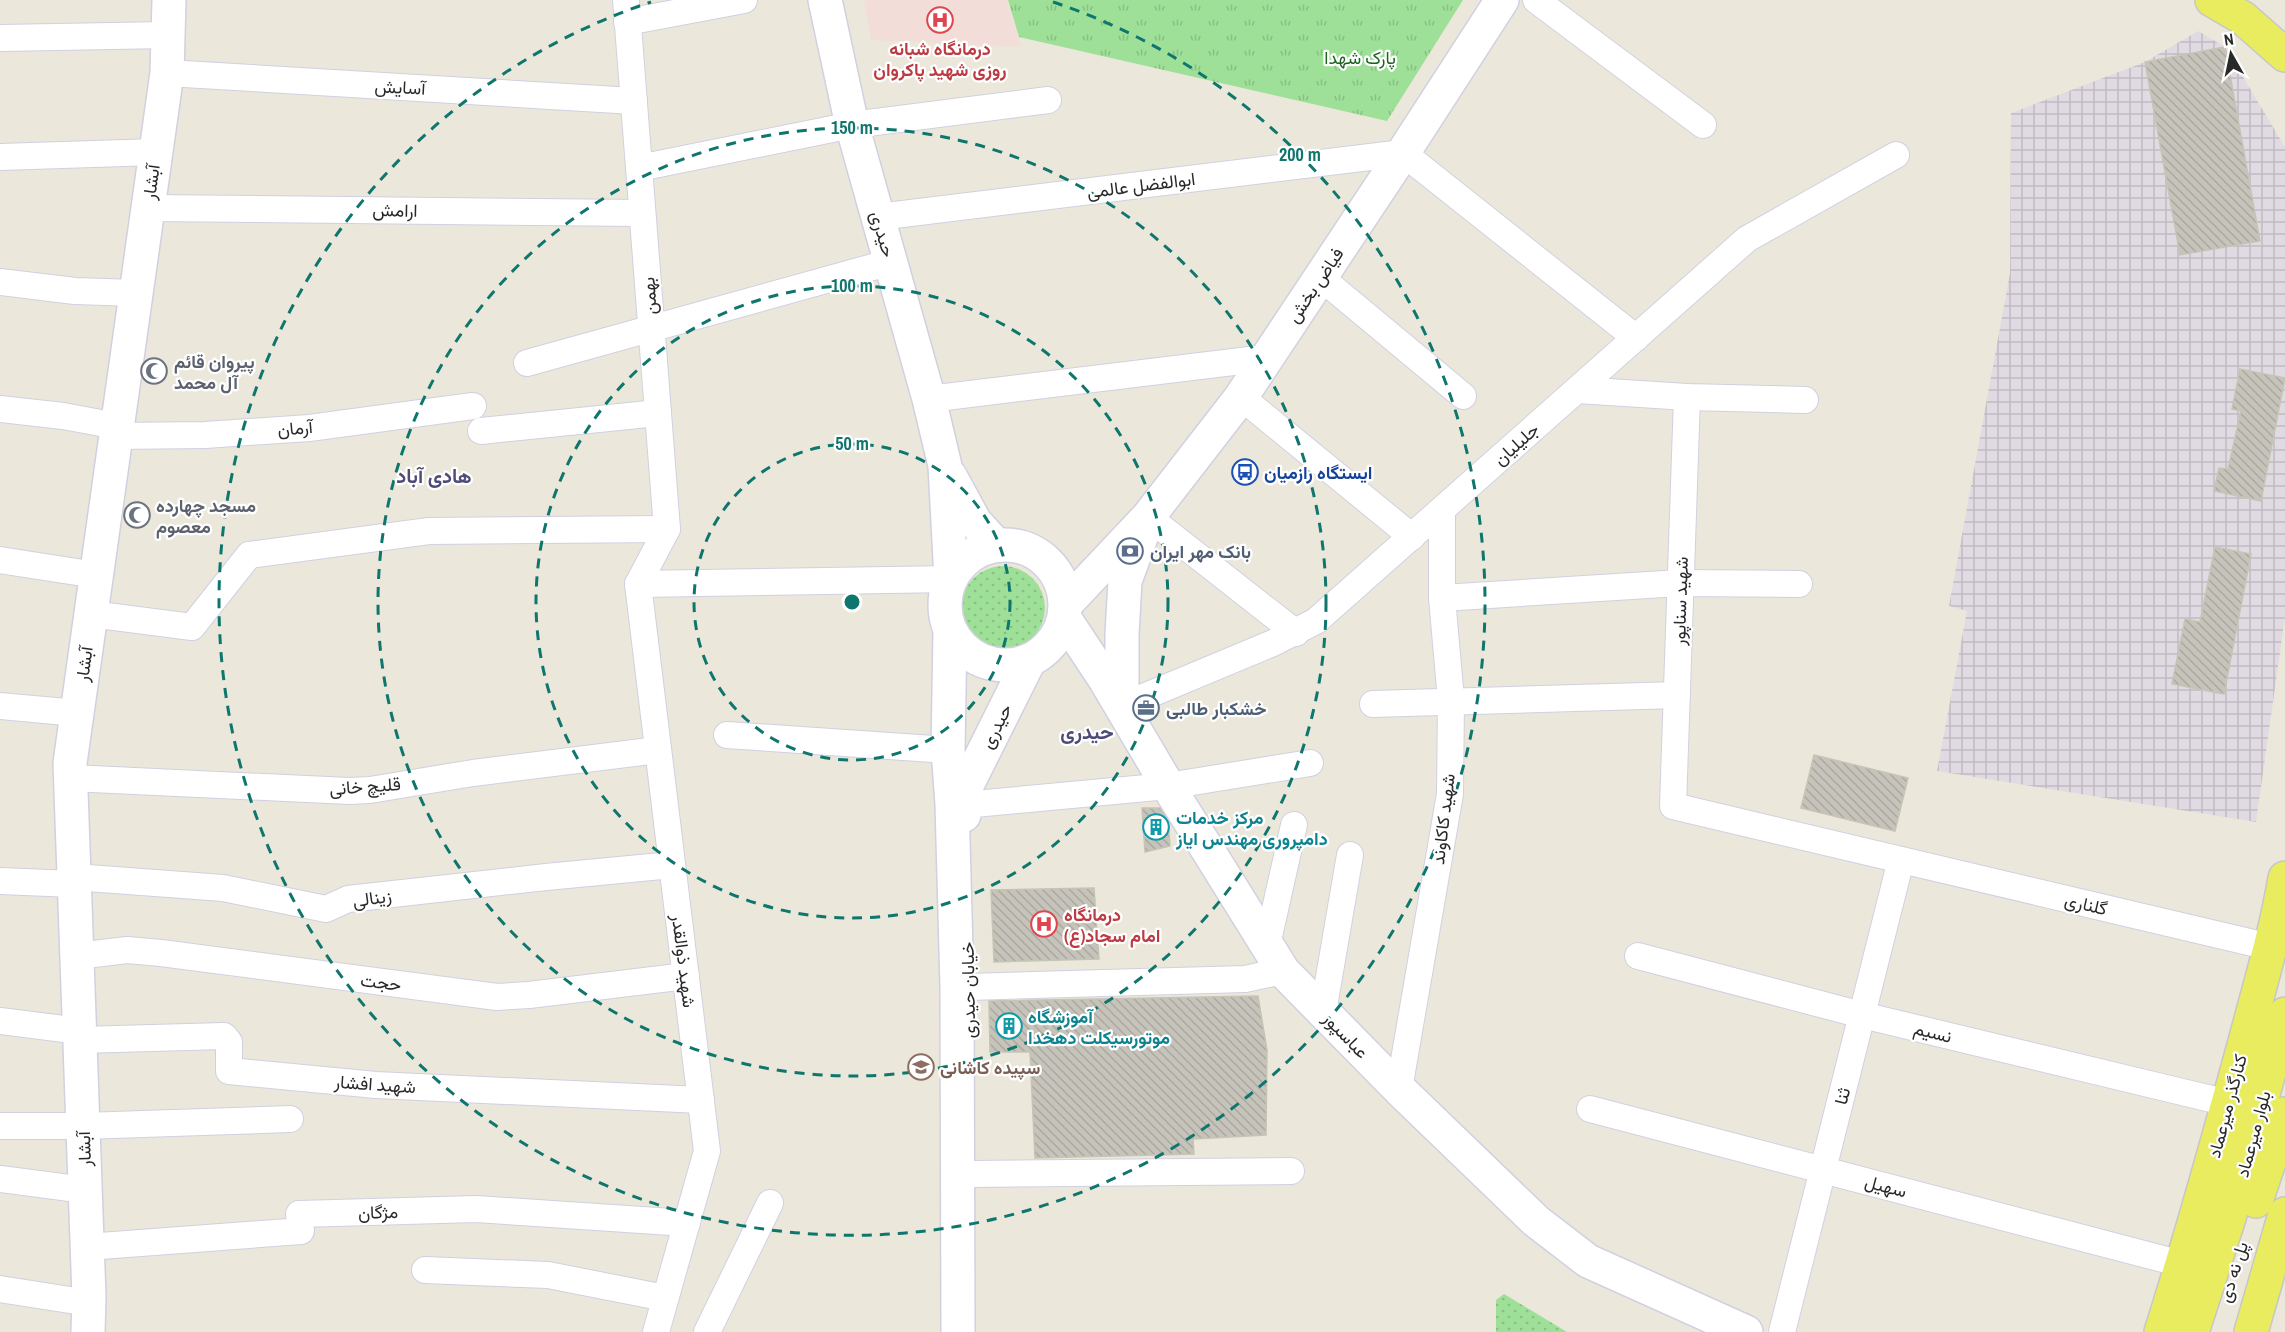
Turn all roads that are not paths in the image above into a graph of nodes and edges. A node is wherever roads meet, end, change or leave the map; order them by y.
1 (169, 0) edge
2 (744, 0) edge
3 (825, 0) edge
4 (1502, 0) edge
5 (1536, 0) edge
6 (2212, 0) edge
7 (627, 11) edge
8 (168, 35) junction
9 (0, 38) edge
10 (2285, 54) edge
11 (167, 73) junction
12 (1048, 100) dead end
13 (634, 101) junction
14 (852, 125) junction
15 (1703, 125) dead end
16 (156, 152) junction
17 (1403, 153) junction
18 (1896, 155) dead end
19 (0, 157) edge
20 (639, 168) junction
21 (148, 208) junction
22 (642, 213) junction
23 (878, 218) junction
24 (891, 262) junction
25 (1320, 278) junction
26 (0, 282) edge
27 (136, 293) junction
28 (651, 328) junction
29 (1636, 338) junction
30 (1266, 358) junction
31 (527, 363) dead end
32 (1577, 390) junction
33 (1463, 396) dead end
34 (1241, 397) junction
35 (1687, 397) junction
36 (929, 399) junction
37 (1805, 400) dead end
38 (473, 406) dead end
39 (0, 409) edge
40 (658, 413) junction
41 (117, 431) junction
42 (481, 431) dead end
43 (945, 466) junction
44 (1442, 510) junction
45 (1148, 517) junction
46 (667, 530) junction
47 (1412, 537) junction
48 (996, 545) junction
49 (1109, 557) junction
50 (0, 560) edge
51 (1054, 569) junction
52 (96, 575) junction
53 (951, 579) junction
54 (1680, 582) junction
55 (638, 584) junction
56 (1799, 584) dead end
57 (1442, 598) junction
58 (1065, 611) junction
59 (91, 614) junction
60 (950, 630) junction
61 (1296, 633) junction
62 (1029, 661) junction
63 (1677, 695) junction
64 (1451, 700) junction
65 (1373, 704) dead end
66 (0, 706) edge
67 (1122, 706) junction
68 (77, 713) junction
69 (727, 735) dead end
70 (658, 750) junction
71 (948, 750) junction
72 (1310, 763) dead end
73 (71, 778) junction
74 (1168, 786) junction
75 (960, 796) junction
76 (1673, 806) joint
77 (1294, 825) dead end
78 (1350, 855) dead end
79 (1901, 860) junction
80 (672, 865) junction
81 (2285, 878) edge
82 (74, 881) junction
83 (0, 882) edge
84 (2270, 947) junction
85 (77, 956) junction
86 (1638, 956) dead end
87 (1275, 958) junction
88 (686, 976) junction
89 (968, 987) junction
90 (1323, 1012) junction
91 (2285, 1014) edge
92 (1862, 1015) junction
93 (0, 1021) edge
94 (80, 1036) junction
95 (1399, 1089) junction
96 (701, 1100) junction
97 (2228, 1103) junction
98 (1590, 1109) dead end
99 (2285, 1114) edge
100 (290, 1119) dead end
101 (0, 1126) edge
102 (83, 1126) junction
103 (1823, 1170) junction
104 (1291, 1171) dead end
105 (972, 1174) junction
106 (0, 1179) edge
107 (85, 1190) junction
108 (770, 1203) dead end
109 (2285, 1214) edge
110 (2241, 1215) junction
111 (687, 1223) junction
112 (87, 1247) junction
113 (2182, 1264) junction
114 (425, 1270) dead end
115 (0, 1289) edge
116 (665, 1298) junction
117 (88, 1317) edge
118 (656, 1332) edge
119 (707, 1332) edge
120 (958, 1332) edge
121 (969, 1332) edge
122 (1746, 1332) edge
123 (1782, 1332) edge
124 (2161, 1332) edge
125 (2192, 1332) edge
126 (2215, 1332) edge
127 (2251, 1332) edge

1 - 8 street, آبشار
2 - 7 street
3 - 14 street, حیدری
4 - 17 street, فیاض بخش
5 - 15 street
6 - 10 main road
7 - 13 street, بهمن
8 - 9 street
8 - 11 street, آبشار
11 - 13 street, آسایش
11 - 16 street, آبشار
12 - 14 street
13 - 20 street, بهمن
14 - 20 street
14 - 23 street, حیدری
16 - 19 street
16 - 21 street, آبشار
17 - 23 street, ابوالفضل عالمی
17 - 25 street, فیاض بخش
17 - 29 street
18 - 29 street, جلیلیان
20 - 22 street, بهمن
21 - 22 street, ارامش
21 - 27 street, آبشار
22 - 28 street, بهمن
23 - 24 street, حیدری
24 - 28 street
24 - 36 street, حیدری
25 - 30 street, فیاض بخش
25 - 33 street
26 - 27 street
27 - 41 street, آبشار
28 - 31 street
28 - 40 street, بهمن
29 - 32 street, جلیلیان
30 - 34 street, فیاض بخش
30 - 36 street
32 - 35 street
32 - 44 street, جلیلیان
34 - 45 street, فیاض بخش
34 - 47 street
35 - 37 street
35 - 54 street, شهید سناپور
36 - 43 street, حیدری
38 - 41 street, آرمان
39 - 41 street, آرمان
40 - 42 street
40 - 46 street, بهمن
41 - 52 street, آبشار
43 - 48 street
43 - 53 street
44 - 47 street, جلیلیان
44 - 57 street, شهید کاکاوند
45 - 49 street, فیاض بخش
45 - 61 street
45 - 67 street
46 - 55 street
46 - 59 street
47 - 61 street, جلیلیان
48 - 51 street
48 - 53 street
49 - 51 street
49 - 58 street, فیاض بخش
50 - 52 street
51 - 58 street
52 - 59 street, آبشار
53 - 55 street
53 - 60 street
54 - 56 street
54 - 57 street
54 - 63 street, شهید سناپور
55 - 70 street, شهید ذوالقدر
57 - 64 street, شهید کاکاوند
58 - 62 street
58 - 67 street, عباسپور
59 - 68 street, آبشار
60 - 62 street
60 - 71 street
61 - 67 street, جلیلیان
62 - 75 street, حیدری
63 - 64 street
63 - 76 street, شهید سناپور
64 - 65 street
64 - 95 street, شهید کاکاوند
66 - 68 street
67 - 74 street, عباسپور
68 - 73 street, آبشار
69 - 71 street
70 - 73 street, قلیچ خانی
70 - 80 street, شهید ذوالقدر
71 - 75 street
72 - 74 street
73 - 82 street, آبشار
74 - 75 street
74 - 87 street, عباسپور
75 - 89 street, خیابان حیدری
75 - 120 street, خیابان حیدری
76 - 79 street, گلناری
77 - 87 street
78 - 90 street
79 - 84 street, گلناری
79 - 92 street, ثنا
80 - 82 street, زینالی
80 - 88 street, شهید ذوالقدر
81 - 84 main road, کنارگذر میرعماد
82 - 83 street, زینالی
82 - 85 street, آبشار
84 - 97 main road, کنارگذر میرعماد
85 - 88 street, حجت
85 - 94 street, آبشار
86 - 92 street, نسیم
87 - 89 street
87 - 90 street, عباسپور
88 - 96 street, شهید ذوالقدر
89 - 105 street, خیابان حیدری
90 - 95 street, عباسپور
91 - 110 main road, بلوار میرعماد
92 - 97 street, نسیم
92 - 103 street, ثنا
93 - 94 street
94 - 96 street, شهید افشار
94 - 102 street, آبشار
95 - 122 street, عباسپور
96 - 111 street, شهید ذوالقدر
97 - 113 main road, کنارگذر میرعماد
98 - 103 street, سهیل
99 - 110 main road, بلوار میرعماد
100 - 102 street
101 - 102 street
102 - 107 street, آبشار
103 - 113 street, سهیل
103 - 123 street, ثنا
104 - 105 street
105 - 121 street, خیابان حیدری
106 - 107 street
107 - 112 street, آبشار
108 - 119 street
109 - 127 main road
110 - 125 main road, پل نه دی
110 - 126 main road, پل نه دی
111 - 112 street, مژگان
111 - 116 street, شهید ذوالقدر
112 - 117 street, آبشار
113 - 124 main road, کنارگذر میرعماد
114 - 116 street
115 - 117 street
116 - 118 street, شهید ذوالقدر

